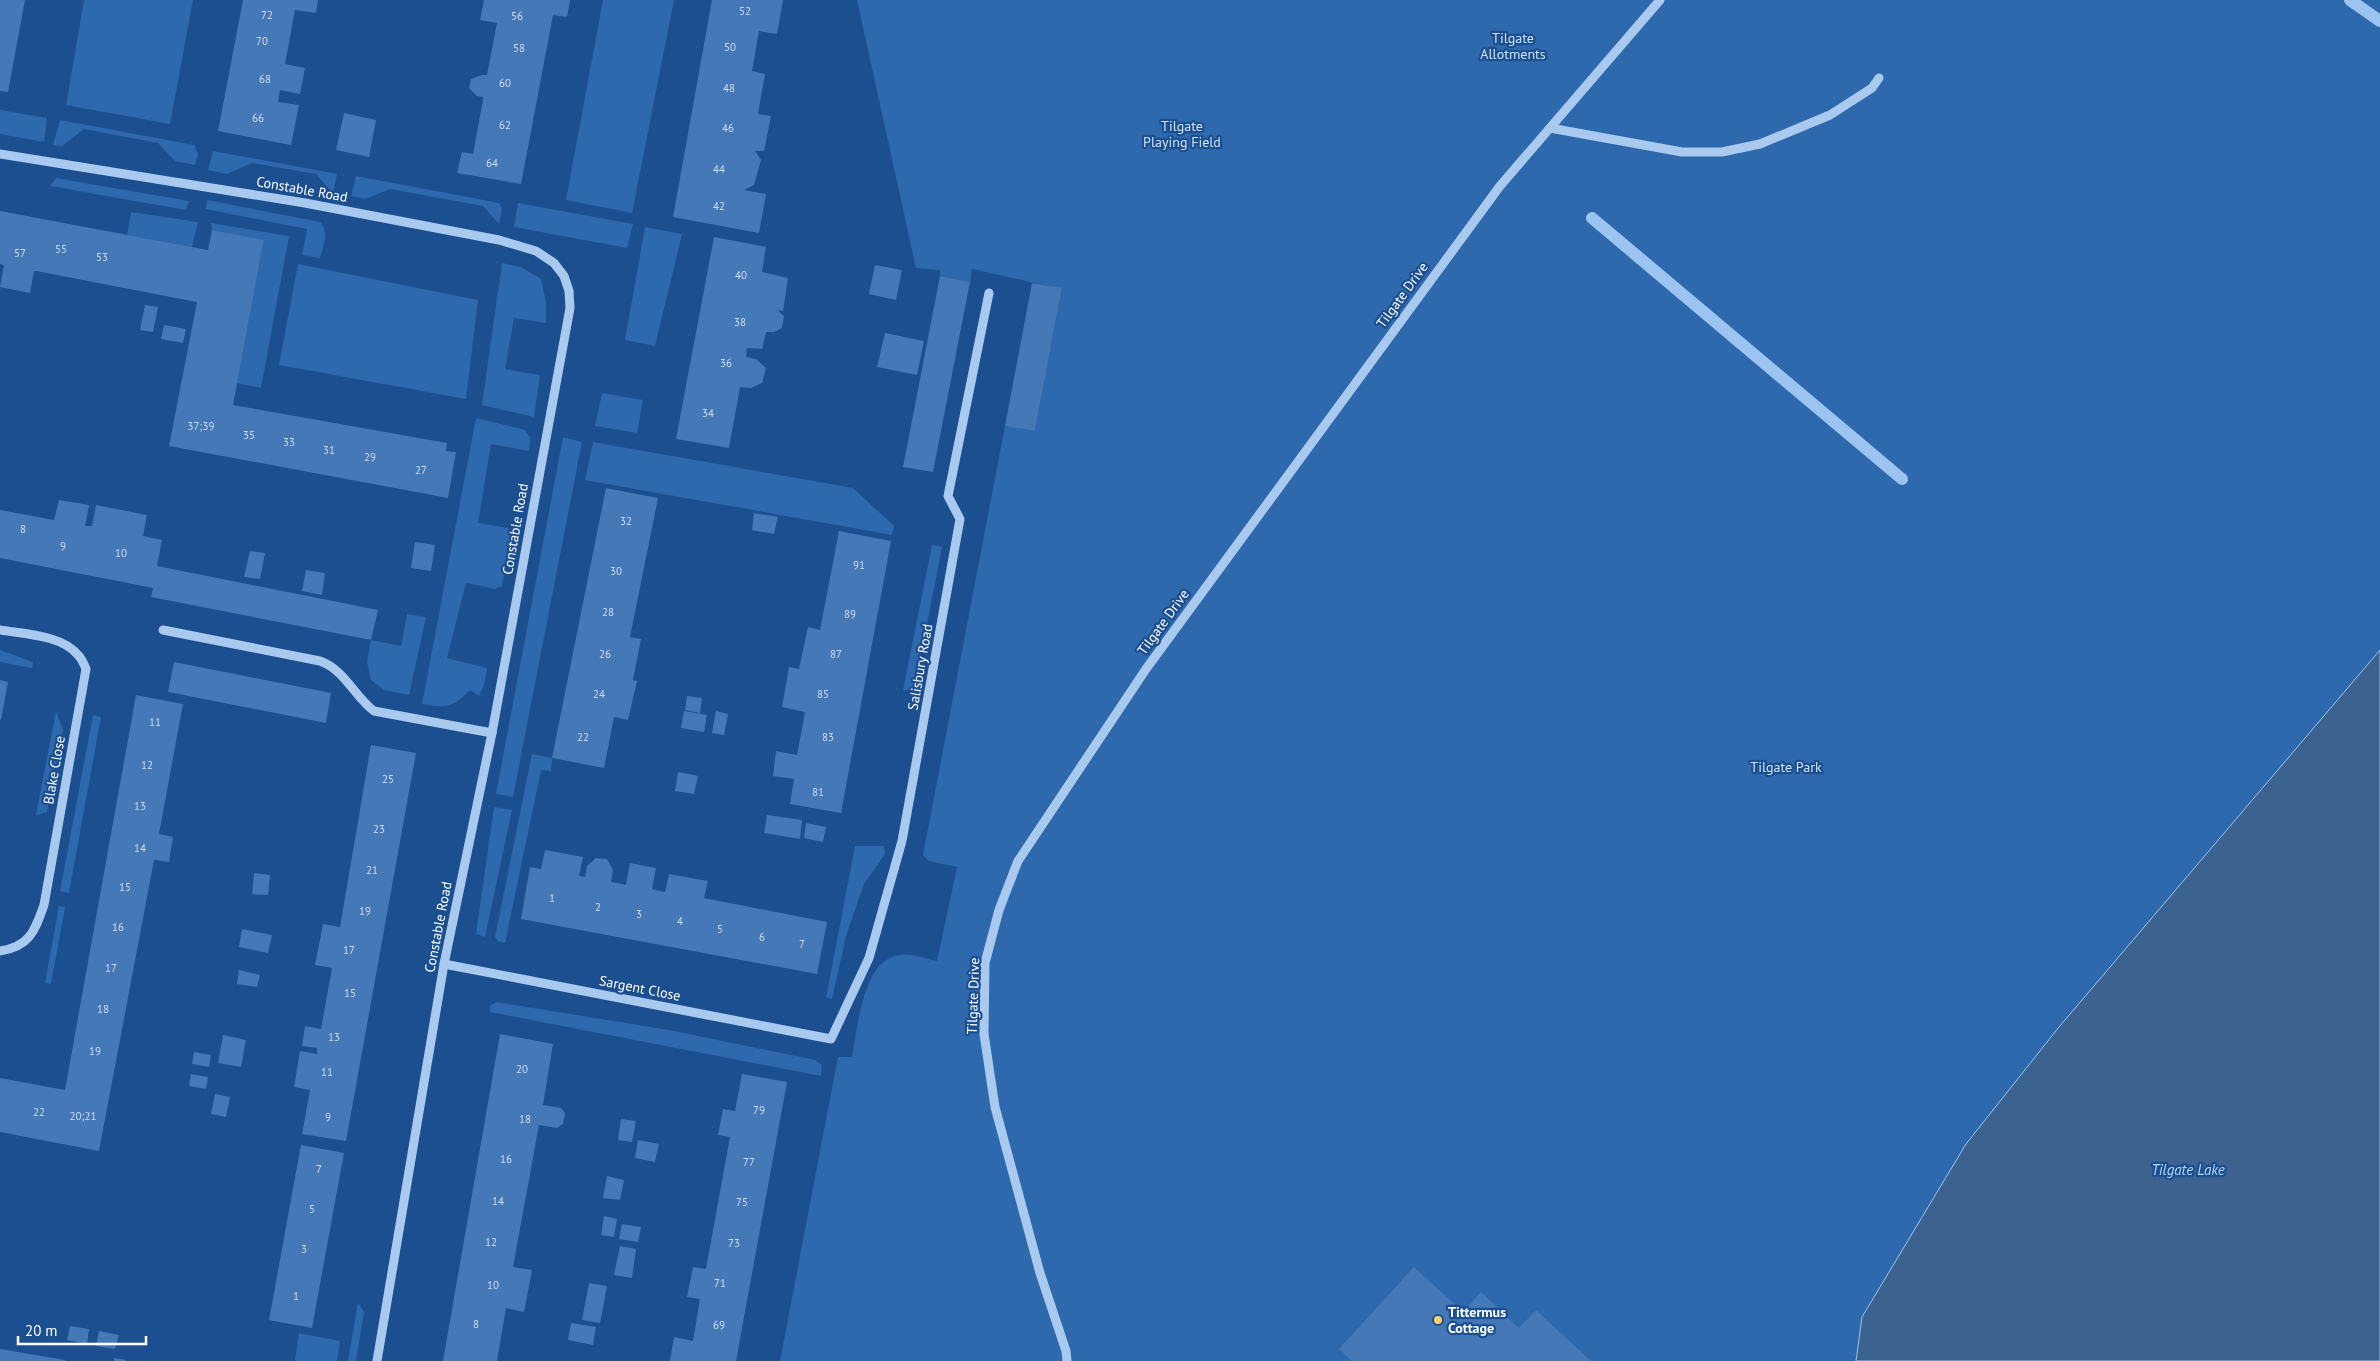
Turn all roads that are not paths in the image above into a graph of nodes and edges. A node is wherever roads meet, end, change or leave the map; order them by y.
1 (1660, 0) edge
2 (1879, 78) dead end
3 (1550, 128) junction
4 (0, 154) edge
5 (989, 293) dead end
6 (0, 630) edge
7 (163, 630) dead end
8 (492, 733) junction
9 (0, 951) edge
10 (444, 964) junction
11 (831, 1039) joint
12 (377, 1361) edge
13 (1067, 1361) edge

1 - 3 street, Tilgate Drive
2 - 3 street
3 - 13 street, Tilgate Drive
4 - 8 street, Constable Road
5 - 11 street, Salisbury Road
6 - 9 street, Blake Close
7 - 8 street
8 - 10 street, Constable Road
10 - 11 street, Sargent Close
10 - 12 street, Constable Road

